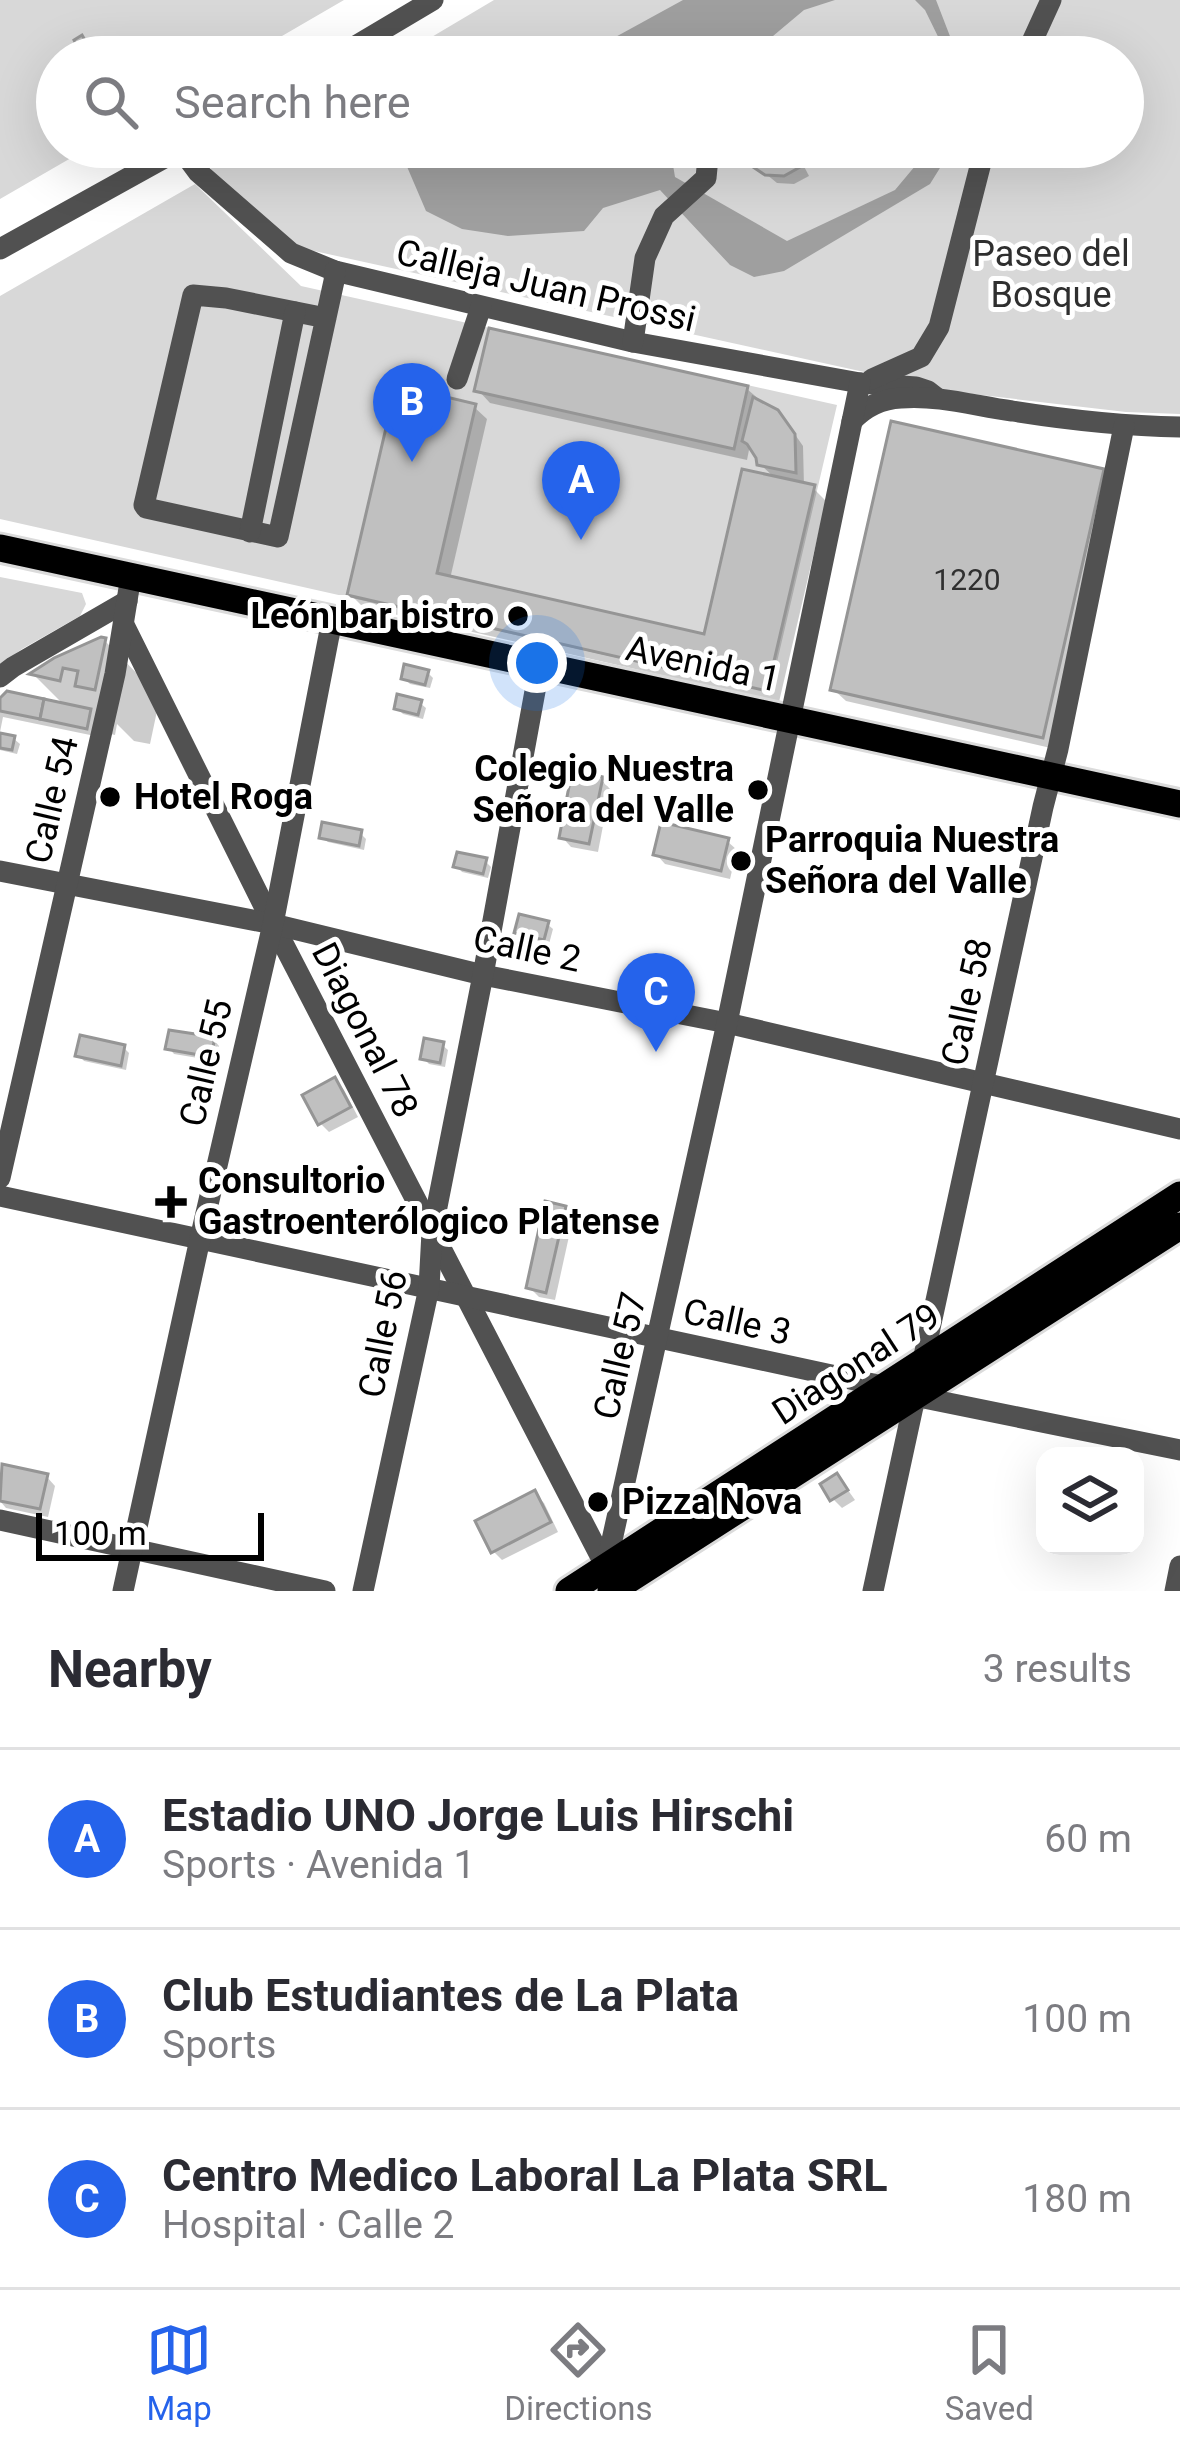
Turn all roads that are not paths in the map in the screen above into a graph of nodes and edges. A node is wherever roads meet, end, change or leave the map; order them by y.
1 (433, 0) edge
2 (1051, 0) edge
3 (372, 36) edge
4 (1035, 36) edge
5 (147, 168) edge
6 (196, 168) edge
7 (707, 168) edge
8 (981, 168) edge
9 (0, 249) edge
10 (335, 272) junction
11 (481, 307) junction
12 (295, 312) junction
13 (326, 318) junction
14 (633, 342) junction
15 (457, 379) dead end
16 (860, 383) junction
17 (938, 398) junction
18 (851, 422) junction
19 (1124, 426) junction
20 (1180, 427) edge
21 (250, 532) junction
22 (0, 548) edge
23 (129, 589) junction
24 (332, 620) junction
25 (124, 625) junction
26 (540, 664) junction
27 (0, 677) edge
28 (788, 719) junction
29 (1050, 776) junction
30 (1180, 804) edge
31 (0, 871) edge
32 (66, 885) junction
33 (273, 924) junction
34 (483, 975) junction
35 (727, 1023) junction
36 (984, 1083) junction
37 (1180, 1130) edge
38 (0, 1178) edge
39 (1180, 1195) edge
40 (0, 1196) edge
41 (1180, 1226) edge
42 (432, 1232) junction
43 (200, 1239) junction
44 (429, 1288) junction
45 (466, 1297) junction
46 (658, 1339) junction
47 (922, 1364) junction
48 (900, 1392) junction
49 (1180, 1450) edge
50 (0, 1520) edge
51 (132, 1549) junction
52 (1180, 1566) edge
53 (613, 1584) edge
54 (123, 1591) edge
55 (325, 1591) edge
56 (363, 1591) edge
57 (569, 1591) edge
58 (873, 1591) edge
59 (1174, 1591) edge

1 - 3 street
2 - 4 street
5 - 9 street
6 - 10 street, Calleja Juan Prossi
7 - 14 street
8 - 16 street
10 - 11 street, Calleja Juan Prossi
10 - 13 street
11 - 14 street, Calleja Juan Prossi
11 - 15 street
12 - 13 street
12 - 21 street
12 - 21 street
13 - 21 street
14 - 16 street, Calleja Juan Prossi
16 - 17 street, Calleja Juan Prossi
16 - 18 street, Calle 57
17 - 18 street, Calleja Juan Prossi
17 - 19 street, Calleja Juan Prossi
18 - 28 street, Calle 57
19 - 20 street, Calleja Juan Prossi
19 - 29 street, Calle 58
22 - 23 main road, Avenida 1
23 - 24 main road, Avenida 1
23 - 25 street, Calle 54
23 - 27 street
24 - 26 main road, Avenida 1
24 - 33 street, Calle 55
25 - 32 street, Calle 54
25 - 33 street, Diagonal 78
26 - 28 main road, Avenida 1
26 - 34 street, Calle 56
28 - 29 main road, Avenida 1
28 - 35 street, Calle 57
29 - 30 main road, Avenida 1
29 - 36 street, Calle 58
31 - 32 street, Calle 2
32 - 33 street, Calle 2
32 - 38 street, Calle 54
33 - 34 street, Calle 2
33 - 42 street, Diagonal 78
33 - 43 street, Calle 55
34 - 35 street, Calle 2
34 - 42 street, Calle 56
35 - 36 street, Calle 2
35 - 46 street, Calle 57
36 - 37 street, Calle 2
36 - 47 street, Calle 58
39 - 47 main road, Diagonal 79
40 - 43 street, Calle 3
41 - 48 main road, Diagonal 79
42 - 44 street, Calle 56
42 - 45 street, Diagonal 78
43 - 44 street, Calle 3
43 - 51 street, Calle 55
44 - 45 street, Calle 3
44 - 56 street, Calle 56
45 - 46 street, Calle 3
45 - 53 street, Diagonal 78
46 - 48 street, Calle 3
46 - 53 street, Calle 57
47 - 48 main road, Diagonal 79
48 - 49 street, Calle 3
48 - 53 main road, Diagonal 79
48 - 58 street
50 - 51 street
51 - 54 street, Calle 55
51 - 55 street
52 - 59 street
53 - 57 main road, Diagonal 79

